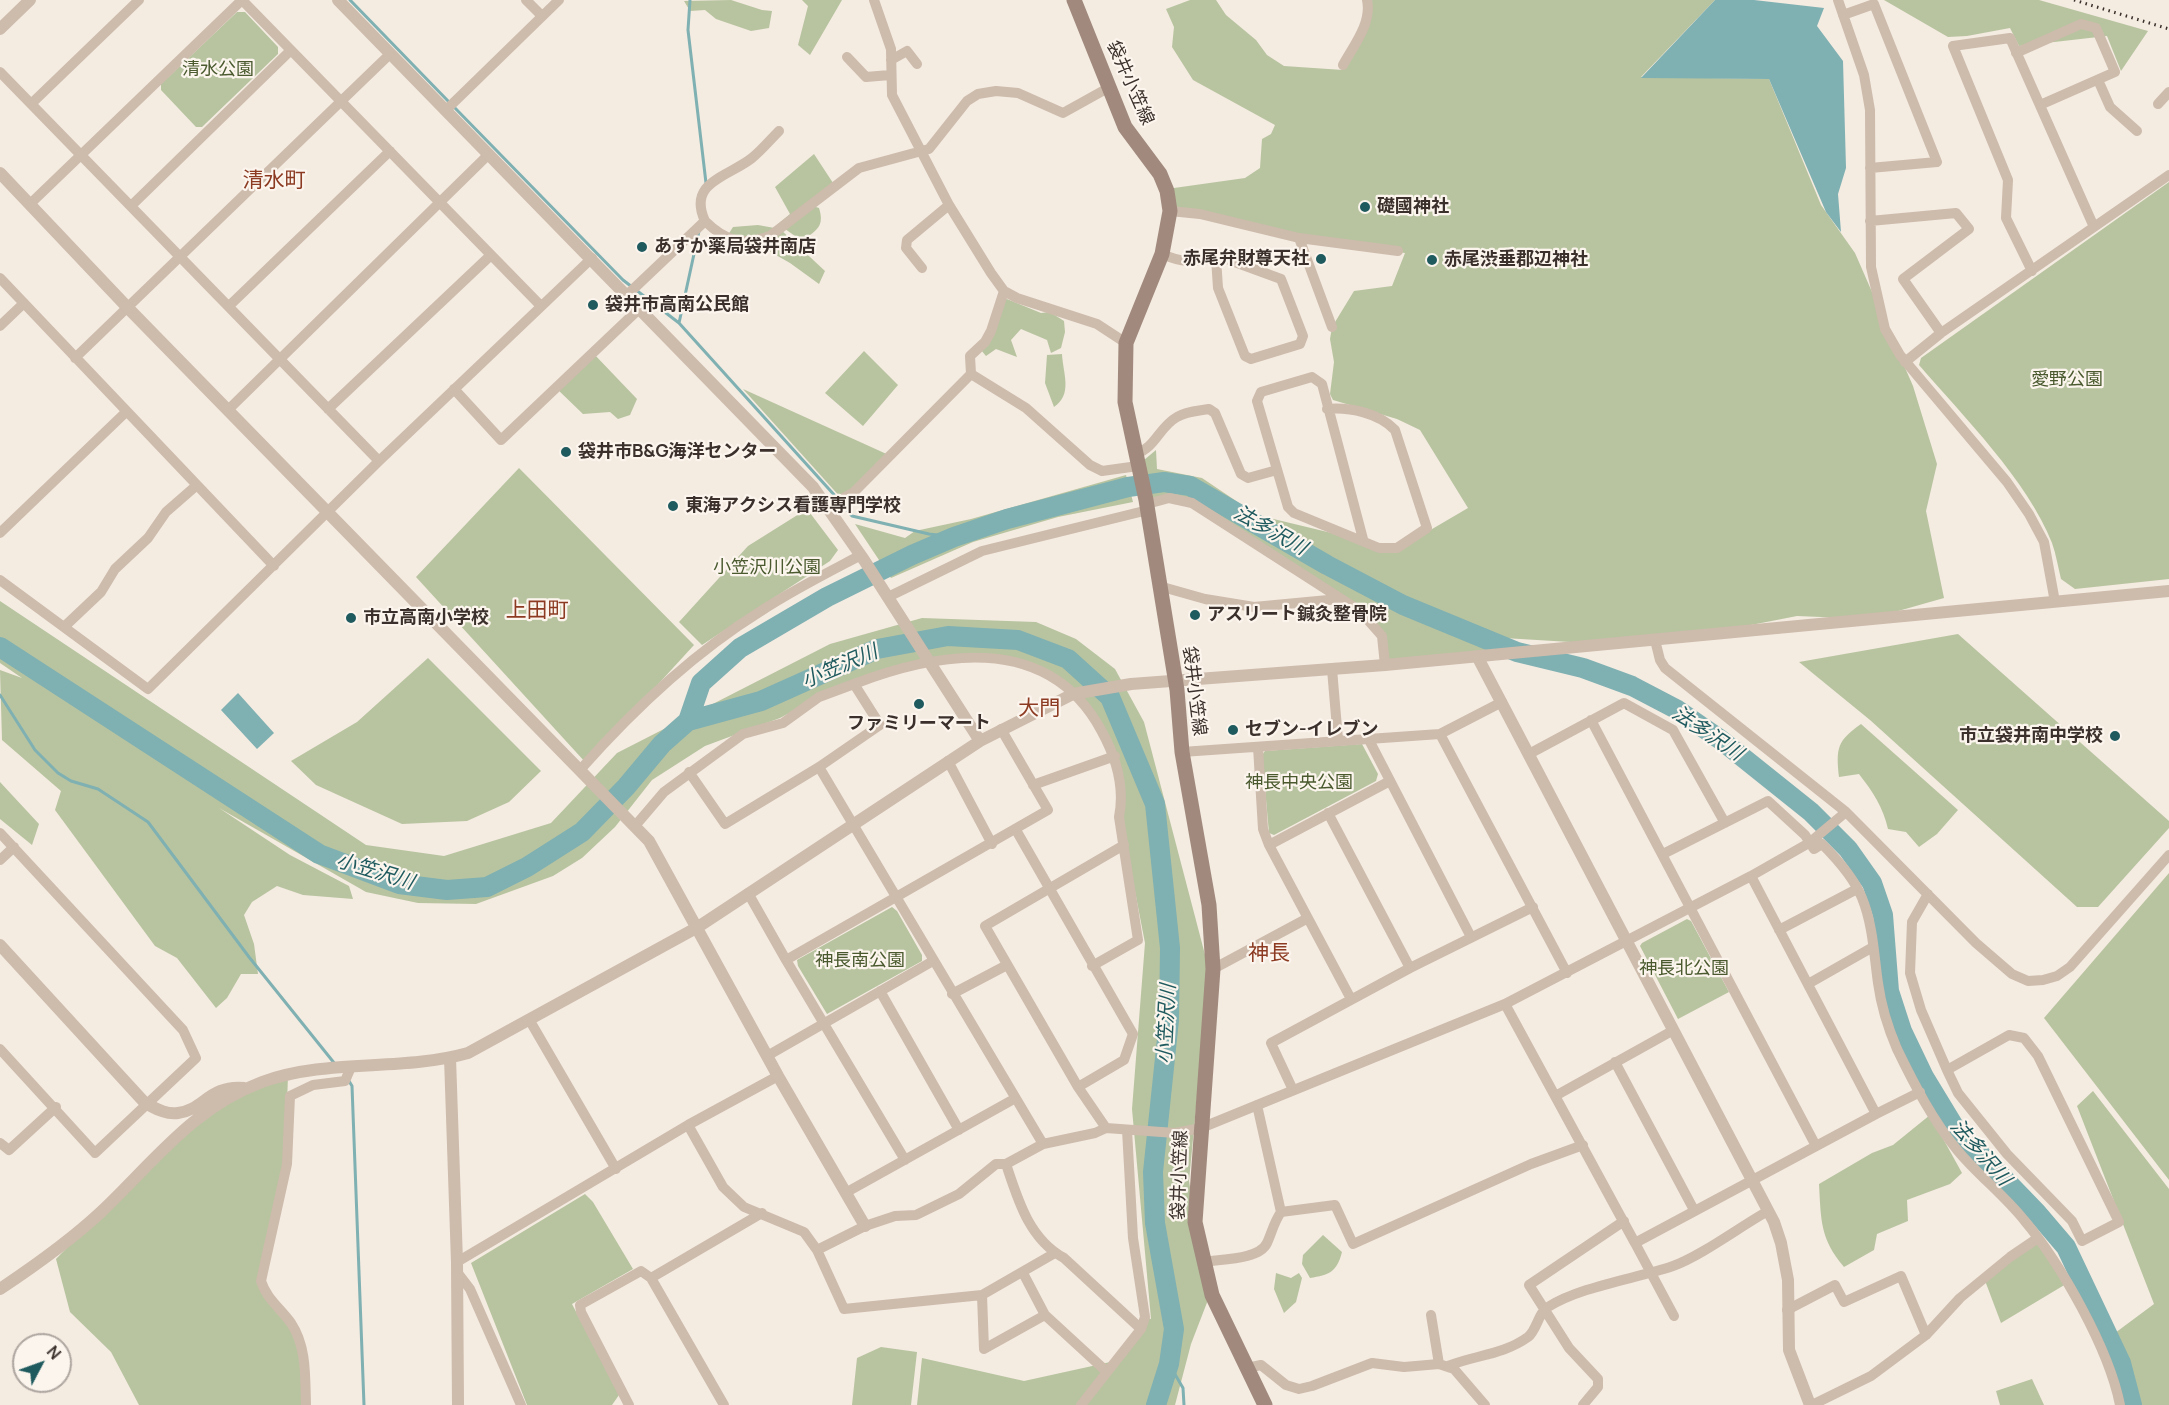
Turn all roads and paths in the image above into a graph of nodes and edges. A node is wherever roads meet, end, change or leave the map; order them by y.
1 (30, 0) edge
2 (139, 0) edge
3 (242, 0) edge
4 (339, 0) edge
5 (526, 0) edge
6 (559, 0) edge
7 (874, 0) edge
8 (1074, 0) edge
9 (1368, 0) edge
10 (1838, 0) edge
11 (1843, 15) junction
12 (542, 16) junction
13 (0, 29) edge
14 (290, 51) junction
15 (2016, 53) junction
16 (390, 54) junction
17 (847, 57) dead end
18 (891, 60) junction
19 (917, 64) dead end
20 (1343, 65) dead end
21 (0, 72) edge
22 (890, 75) junction
23 (2097, 80) junction
24 (1108, 88) junction
25 (2169, 92) edge
26 (341, 101) junction
27 (31, 104) junction
28 (2158, 104) dead end
29 (2040, 105) junction
30 (446, 110) junction
31 (779, 131) dead end
32 (2138, 131) dead end
33 (390, 151) junction
34 (922, 153) junction
35 (489, 154) junction
36 (81, 155) junction
37 (1870, 168) junction
38 (0, 173) edge
39 (2169, 176) edge
40 (440, 202) junction
41 (30, 204) junction
42 (949, 205) junction
43 (131, 206) junction
44 (1170, 210) junction
45 (705, 221) junction
46 (1870, 221) junction
47 (2094, 227) junction
48 (1299, 238) junction
49 (1398, 251) dead end
50 (1162, 254) junction
51 (491, 255) junction
52 (181, 258) junction
53 (592, 258) junction
54 (1216, 258) junction
55 (922, 268) dead end
56 (2032, 271) junction
57 (0, 278) edge
58 (1004, 291) junction
59 (627, 295) junction
60 (24, 303) junction
61 (540, 305) junction
62 (229, 306) junction
63 (128, 308) junction
64 (640, 308) junction
65 (0, 326) edge
66 (1332, 327) dead end
67 (1941, 333) junction
68 (1126, 343) junction
69 (75, 358) junction
70 (281, 360) junction
71 (1905, 362) junction
72 (971, 374) junction
73 (454, 389) junction
74 (328, 409) junction
75 (228, 410) junction
76 (1327, 410) junction
77 (126, 412) junction
78 (379, 461) junction
79 (1138, 464) junction
80 (1277, 470) junction
81 (197, 485) junction
82 (1147, 504) junction
83 (828, 506) junction
84 (328, 512) junction
85 (0, 533) edge
86 (1363, 539) junction
87 (862, 558) junction
88 (274, 566) junction
89 (0, 580) edge
90 (1159, 586) junction
91 (2169, 591) edge
92 (885, 592) junction
93 (1339, 599) junction
94 (2055, 602) junction
95 (64, 627) junction
96 (1655, 639) junction
97 (1478, 656) junction
98 (926, 659) junction
99 (1385, 664) junction
100 (1332, 669) junction
101 (1174, 682) junction
102 (854, 684) junction
103 (1075, 694) junction
104 (1502, 702) junction
105 (1591, 720) junction
106 (1001, 729) junction
107 (1440, 734) junction
108 (1369, 740) junction
109 (980, 741) junction
110 (1338, 741) junction
111 (1258, 747) junction
112 (1182, 752) junction
113 (1529, 754) junction
114 (1115, 756) junction
115 (948, 761) junction
116 (819, 767) junction
117 (582, 772) junction
118 (689, 772) junction
119 (1390, 781) junction
120 (1033, 784) junction
121 (1328, 813) junction
122 (1843, 815) junction
123 (631, 821) junction
124 (853, 822) junction
125 (1725, 823) junction
126 (1016, 830) junction
127 (0, 833) edge
128 (1809, 843) junction
129 (992, 844) junction
130 (1124, 845) junction
131 (1269, 845) junction
132 (14, 847) junction
133 (1663, 854) junction
134 (2169, 855) edge
135 (0, 860) edge
136 (1751, 876) junction
137 (1048, 888) junction
138 (1857, 889) junction
139 (748, 893) junction
140 (1928, 894) junction
141 (896, 899) junction
142 (1691, 906) junction
143 (1533, 907) junction
144 (1308, 918) junction
145 (698, 927) junction
146 (1779, 930) junction
147 (1471, 937) junction
148 (1627, 941) junction
149 (0, 945) edge
150 (1874, 947) junction
151 (786, 960) junction
152 (933, 961) junction
153 (1007, 965) junction
154 (1092, 966) junction
155 (1410, 968) junction
156 (1213, 969) junction
157 (1567, 972) junction
158 (1808, 984) junction
159 (880, 991) junction
160 (952, 994) junction
161 (1351, 999) junction
162 (1505, 1004) junction
163 (530, 1020) junction
164 (825, 1023) junction
165 (1672, 1030) junction
166 (0, 1049) edge
167 (767, 1056) junction
168 (450, 1058) junction
169 (1615, 1062) junction
170 (351, 1067) junction
171 (1947, 1070) junction
172 (778, 1076) junction
173 (1078, 1087) junction
174 (248, 1088) junction
175 (1293, 1090) junction
176 (1920, 1092) junction
177 (1557, 1095) junction
178 (1014, 1099) junction
179 (145, 1103) junction
180 (1257, 1105) junction
181 (56, 1107) junction
182 (1876, 1114) junction
183 (688, 1125) junction
184 (1106, 1128) junction
185 (1201, 1128) junction
186 (959, 1130) junction
187 (1129, 1130) junction
188 (0, 1143) edge
189 (1043, 1144) junction
190 (1583, 1145) junction
191 (1816, 1146) junction
192 (905, 1160) junction
193 (1006, 1164) junction
194 (616, 1169) junction
195 (1752, 1179) junction
196 (847, 1192) junction
197 (1694, 1210) junction
198 (1768, 1211) junction
199 (1281, 1212) junction
200 (762, 1213) junction
201 (1624, 1221) junction
202 (865, 1226) junction
203 (2037, 1238) junction
204 (1635, 1243) junction
205 (817, 1250) junction
206 (1055, 1253) junction
207 (1204, 1262) junction
208 (457, 1267) junction
209 (1023, 1273) junction
210 (1651, 1273) junction
211 (651, 1278) junction
212 (0, 1288) edge
213 (982, 1294) junction
214 (1787, 1310) junction
215 (1544, 1311) junction
216 (1045, 1315) junction
217 (1431, 1315) dead end
218 (1674, 1316) dead end
219 (1141, 1329) junction
220 (1926, 1335) junction
221 (1443, 1365) junction
222 (1247, 1368) junction
223 (1107, 1372) junction
224 (1588, 1403) edge
225 (306, 1405) edge
226 (458, 1405) edge
227 (521, 1405) edge
228 (629, 1405) edge
229 (724, 1405) edge
230 (1081, 1405) edge
231 (1265, 1405) edge
232 (1485, 1405) edge
233 (1811, 1405) edge
234 (2120, 1405) edge

1 - 13 street
2 - 27 street
3 - 14 street
3 - 36 street
4 - 16 street
5 - 12 street
6 - 12 street
7 - 18 street
8 - 24 main road, 袋井小笠線
9 - 20 street
10 - 11 street
11 - 37 street
11 - 37 street
12 - 30 street
14 - 26 street
14 - 43 street
15 - 23 street
15 - 29 street
15 - 56 street
16 - 26 street
16 - 30 street
17 - 22 street
18 - 19 street
18 - 22 street
21 - 27 street
22 - 34 street
23 - 29 street
23 - 32 street
24 - 34 street
24 - 44 main road, 袋井小笠線
25 - 28 street
26 - 33 street
26 - 52 street
27 - 36 street
29 - 47 street
30 - 35 street
31 - 45 street
33 - 40 street
33 - 62 street
34 - 42 street
34 - 45 street
35 - 40 street
35 - 53 street
36 - 41 street
36 - 43 street
37 - 46 street
38 - 41 street
39 - 47 street
40 - 51 street
40 - 70 street
41 - 63 street
42 - 55 street
42 - 58 street
43 - 52 street
44 - 48 street
44 - 50 main road, 袋井小笠線
45 - 59 street
46 - 67 street
46 - 71 street
47 - 56 street
48 - 49 street
48 - 66 street
50 - 54 street
50 - 68 main road, 袋井小笠線
51 - 61 street
51 - 74 street
52 - 62 street
52 - 63 street
53 - 59 street
53 - 61 street
54 - 54 street
56 - 67 street
57 - 60 street
58 - 68 street
58 - 72 street
59 - 64 street
60 - 65 street
60 - 69 street
61 - 73 street
62 - 70 street
63 - 69 street
63 - 75 street
64 - 73 street
64 - 83 street
67 - 71 street
68 - 79 main road, 袋井小笠線
69 - 77 street
70 - 74 street
70 - 75 street
71 - 94 street
72 - 79 street
72 - 83 street
73 - 78 street
74 - 78 street
75 - 84 street
76 - 80 street
76 - 86 street
76 - 86 street
77 - 81 street
77 - 85 street
78 - 84 street
79 - 80 street
79 - 82 main road, 袋井小笠線
80 - 86 street
81 - 88 street
81 - 95 street
82 - 90 main road, 袋井小笠線
82 - 92 street
82 - 93 street
83 - 87 street
84 - 88 street
84 - 117 street
87 - 92 street
87 - 117 street
88 - 95 street
89 - 95 street
90 - 93 street
90 - 101 main road, 袋井小笠線
91 - 94 street
92 - 98 street
93 - 99 street
94 - 96 street
96 - 97 street
96 - 122 street
97 - 99 street
97 - 104 street
98 - 102 street
98 - 103 street
98 - 109 street
99 - 100 street
100 - 101 street
100 - 110 street
101 - 103 street
101 - 112 main road, 袋井小笠線
102 - 116 street
102 - 118 street
103 - 106 street
103 - 114 street
104 - 107 street
104 - 113 street
105 - 113 street
105 - 125 street
105 - 133 street
106 - 109 street
106 - 120 street
107 - 108 street
107 - 143 street
108 - 110 street
108 - 119 street
109 - 115 street
110 - 111 street
111 - 112 street
111 - 131 street
112 - 156 main road, 袋井小笠線
113 - 148 street
114 - 120 street
114 - 130 street
115 - 124 street
115 - 129 street
116 - 118 street
116 - 124 street
117 - 123 street
118 - 123 street
119 - 121 street
119 - 147 street
120 - 126 street
121 - 131 street
121 - 155 street
122 - 128 street
122 - 140 street
123 - 145 street
124 - 139 street
124 - 141 street
125 - 128 street
125 - 133 street
126 - 129 street
126 - 137 street
127 - 132 street
128 - 136 street
128 - 138 street
129 - 141 street
130 - 137 street
130 - 154 street
131 - 144 street
132 - 135 street
132 - 179 street
133 - 142 street
134 - 140 street
136 - 142 street
136 - 146 street
137 - 153 street
137 - 154 street
138 - 146 street
138 - 150 street
139 - 145 street
139 - 151 street
140 - 171 street
141 - 151 street
141 - 152 street
142 - 148 street
142 - 191 street
143 - 147 street
143 - 157 street
144 - 156 street
144 - 161 street
145 - 163 street
145 - 167 street
146 - 158 street
147 - 155 street
148 - 157 street
148 - 165 street
149 - 179 street
150 - 158 street
150 - 176 street
151 - 164 street
152 - 159 street
152 - 160 street
153 - 160 street
153 - 173 street
154 - 173 street
155 - 161 street
156 - 185 main road, 袋井小笠線
157 - 162 street
158 - 182 street
159 - 164 street
159 - 186 street
160 - 178 street
161 - 175 street
162 - 175 street
162 - 177 street
163 - 168 street
163 - 194 street
164 - 167 street
164 - 192 street
165 - 169 street
165 - 195 street
166 - 181 street
167 - 172 street
168 - 170 street
168 - 208 street
169 - 177 street
169 - 197 street
170 - 174 street
170 - 225 street
171 - 171 street
172 - 183 street
172 - 196 street
173 - 184 street
174 - 179 street
174 - 212 street
175 - 180 street
176 - 182 street
176 - 203 street
177 - 190 street
178 - 186 street
178 - 189 street
179 - 181 street
180 - 185 street
180 - 199 street
181 - 188 street
182 - 191 street
183 - 194 street
183 - 200 street
184 - 187 street
184 - 189 street
185 - 187 street
185 - 207 main road, 袋井小笠線
186 - 192 street
187 - 219 street
189 - 193 street
190 - 199 street
190 - 201 street
191 - 195 street
192 - 196 street
193 - 202 street
193 - 206 street
194 - 208 street
195 - 197 street
195 - 198 street
196 - 202 street
197 - 204 street
198 - 210 street
198 - 214 street
199 - 207 street
200 - 205 street
200 - 211 street
201 - 204 street
201 - 215 street
202 - 205 street
203 - 220 street
203 - 234 street
204 - 210 street
205 - 213 street
206 - 209 street
206 - 219 street
207 - 222 main road, 袋井小笠線
208 - 226 street
208 - 227 street
209 - 213 street
209 - 216 street
210 - 215 street
210 - 218 street
211 - 228 street
211 - 229 street
213 - 216 street
214 - 220 street
214 - 233 street
215 - 221 street
215 - 224 street
216 - 223 street
217 - 221 street
219 - 223 street
220 - 233 street
221 - 222 street
221 - 232 street
222 - 231 main road, 袋井小笠線
223 - 230 street

